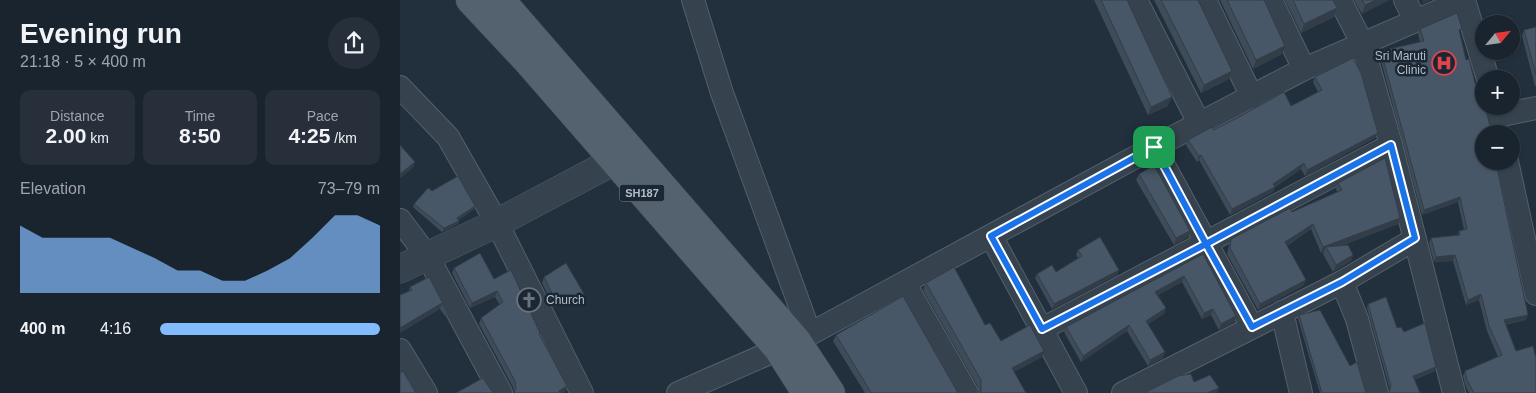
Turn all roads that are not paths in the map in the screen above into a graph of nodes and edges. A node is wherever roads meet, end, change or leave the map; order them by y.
1 (470, 0) edge
2 (501, 0) edge
3 (693, 0) edge
4 (1136, 0) edge
5 (1205, 0) edge
6 (1271, 0) edge
7 (1340, 0) edge
8 (1405, 0) edge
9 (1415, 20) junction
10 (1362, 43) junction
11 (1304, 69) junction
12 (1485, 70) edge
13 (400, 87) edge
14 (1252, 97) junction
15 (1536, 108) edge
16 (1497, 119) edge
17 (1199, 123) junction
18 (1391, 145) junction
19 (1154, 147) junction
20 (614, 161) junction
21 (1510, 170) edge
22 (400, 220) edge
23 (497, 223) junction
24 (1528, 224) edge
25 (991, 236) junction
26 (1415, 238) junction
27 (1206, 244) junction
28 (428, 257) junction
29 (400, 269) edge
30 (1342, 282) junction
31 (905, 284) junction
32 (1536, 294) edge
33 (1282, 312) junction
34 (1252, 327) junction
35 (1042, 329) junction
36 (787, 345) junction
37 (400, 350) edge
38 (426, 393) edge
39 (502, 393) edge
40 (582, 393) edge
41 (678, 393) edge
42 (806, 393) edge
43 (831, 393) edge
44 (967, 393) edge
45 (1076, 393) edge
46 (1123, 393) edge
47 (1301, 393) edge
48 (1377, 393) edge
49 (1454, 393) edge

1 - 20 main road, SH187
2 - 36 main road, SH187
3 - 36 street
4 - 17 street
5 - 14 street
6 - 11 street
7 - 10 street
8 - 9 street
9 - 10 street
9 - 12 street
10 - 11 street
10 - 18 street
11 - 14 street
13 - 23 street
14 - 17 street
15 - 16 street
17 - 19 street
18 - 26 street
18 - 27 street
19 - 25 street
19 - 27 street
20 - 23 street
20 - 36 main road, SH187
21 - 24 street
22 - 28 street
23 - 28 street
23 - 40 street
24 - 32 street
25 - 31 street
25 - 35 street
26 - 30 street
26 - 49 street
27 - 34 street
27 - 35 street
28 - 29 street
28 - 39 street
30 - 33 street
30 - 48 street
31 - 36 street
31 - 44 street
33 - 34 street
33 - 47 street
34 - 46 street
35 - 45 street
36 - 41 street
36 - 42 main road, SH187
36 - 43 main road, SH187
37 - 38 street

